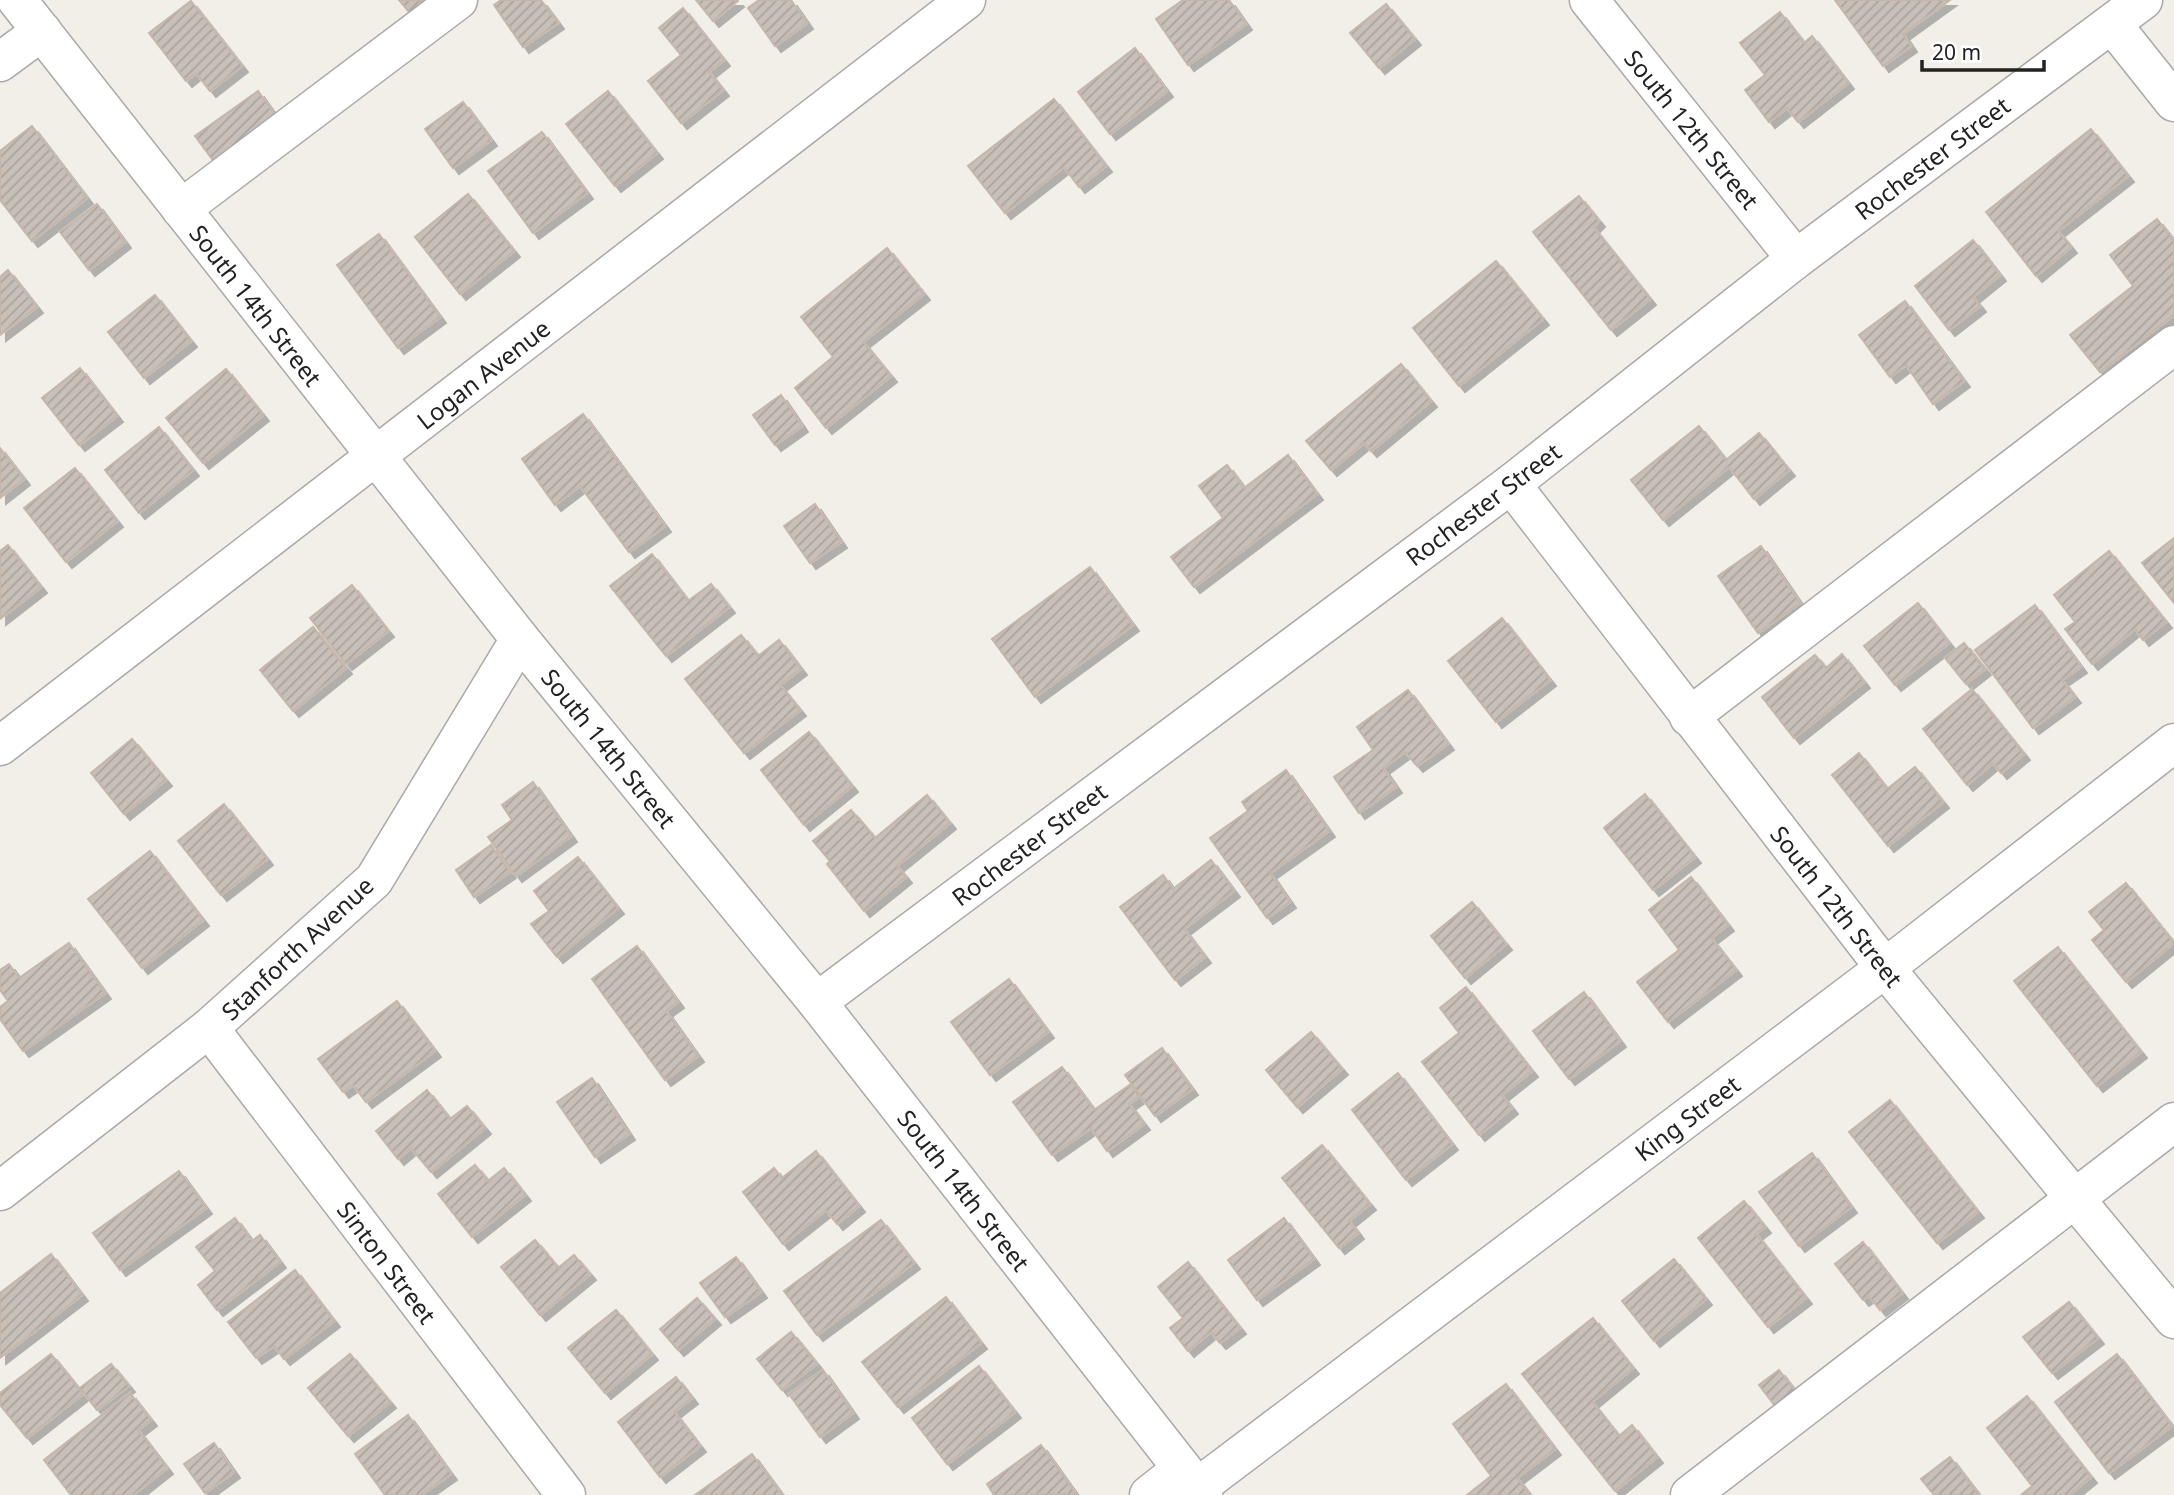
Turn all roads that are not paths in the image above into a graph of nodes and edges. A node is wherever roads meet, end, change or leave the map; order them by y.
1 (17, 0) edge
2 (458, 0) edge
3 (966, 0) edge
4 (1589, 0) edge
5 (2143, 0) edge
6 (2112, 24) junction
7 (42, 31) junction
8 (0, 62) edge
9 (2174, 102) edge
10 (181, 209) junction
11 (1796, 259) junction
12 (2174, 345) edge
13 (377, 457) junction
14 (1511, 484) junction
15 (520, 639) junction
16 (1689, 717) junction
17 (2174, 743) edge
18 (0, 746) edge
19 (1885, 968) junction
20 (817, 1002) junction
21 (209, 1028) junction
22 (2174, 1122) edge
23 (0, 1191) edge
24 (2075, 1197) junction
25 (2174, 1319) edge
26 (1194, 1484) edge
27 (566, 1495) edge
28 (1149, 1495) edge
29 (1690, 1495) edge

1 - 7 street, South 14th Street
2 - 10 street
3 - 13 street, Logan Avenue
4 - 11 street, South 12th Street
5 - 6 street, Rochester Street
6 - 9 street
6 - 11 street, Rochester Street
7 - 8 street
7 - 10 street, South 14th Street
10 - 13 street, South 14th Street
11 - 14 street, Rochester Street
12 - 16 street
13 - 15 street, South 14th Street
13 - 18 street, Logan Avenue
14 - 16 street, South 12th Street
14 - 20 street, Rochester Street
15 - 20 street, South 14th Street
15 - 21 street, Stanforth Avenue
16 - 19 street, South 12th Street
17 - 19 street, King Street
19 - 24 street, South 12th Street
19 - 26 street, King Street
20 - 26 street, South 14th Street
21 - 23 street, Stanforth Avenue
21 - 27 street, Sinton Street
22 - 24 street
24 - 25 street, South 12th Street
24 - 29 street
26 - 28 street, King Street

